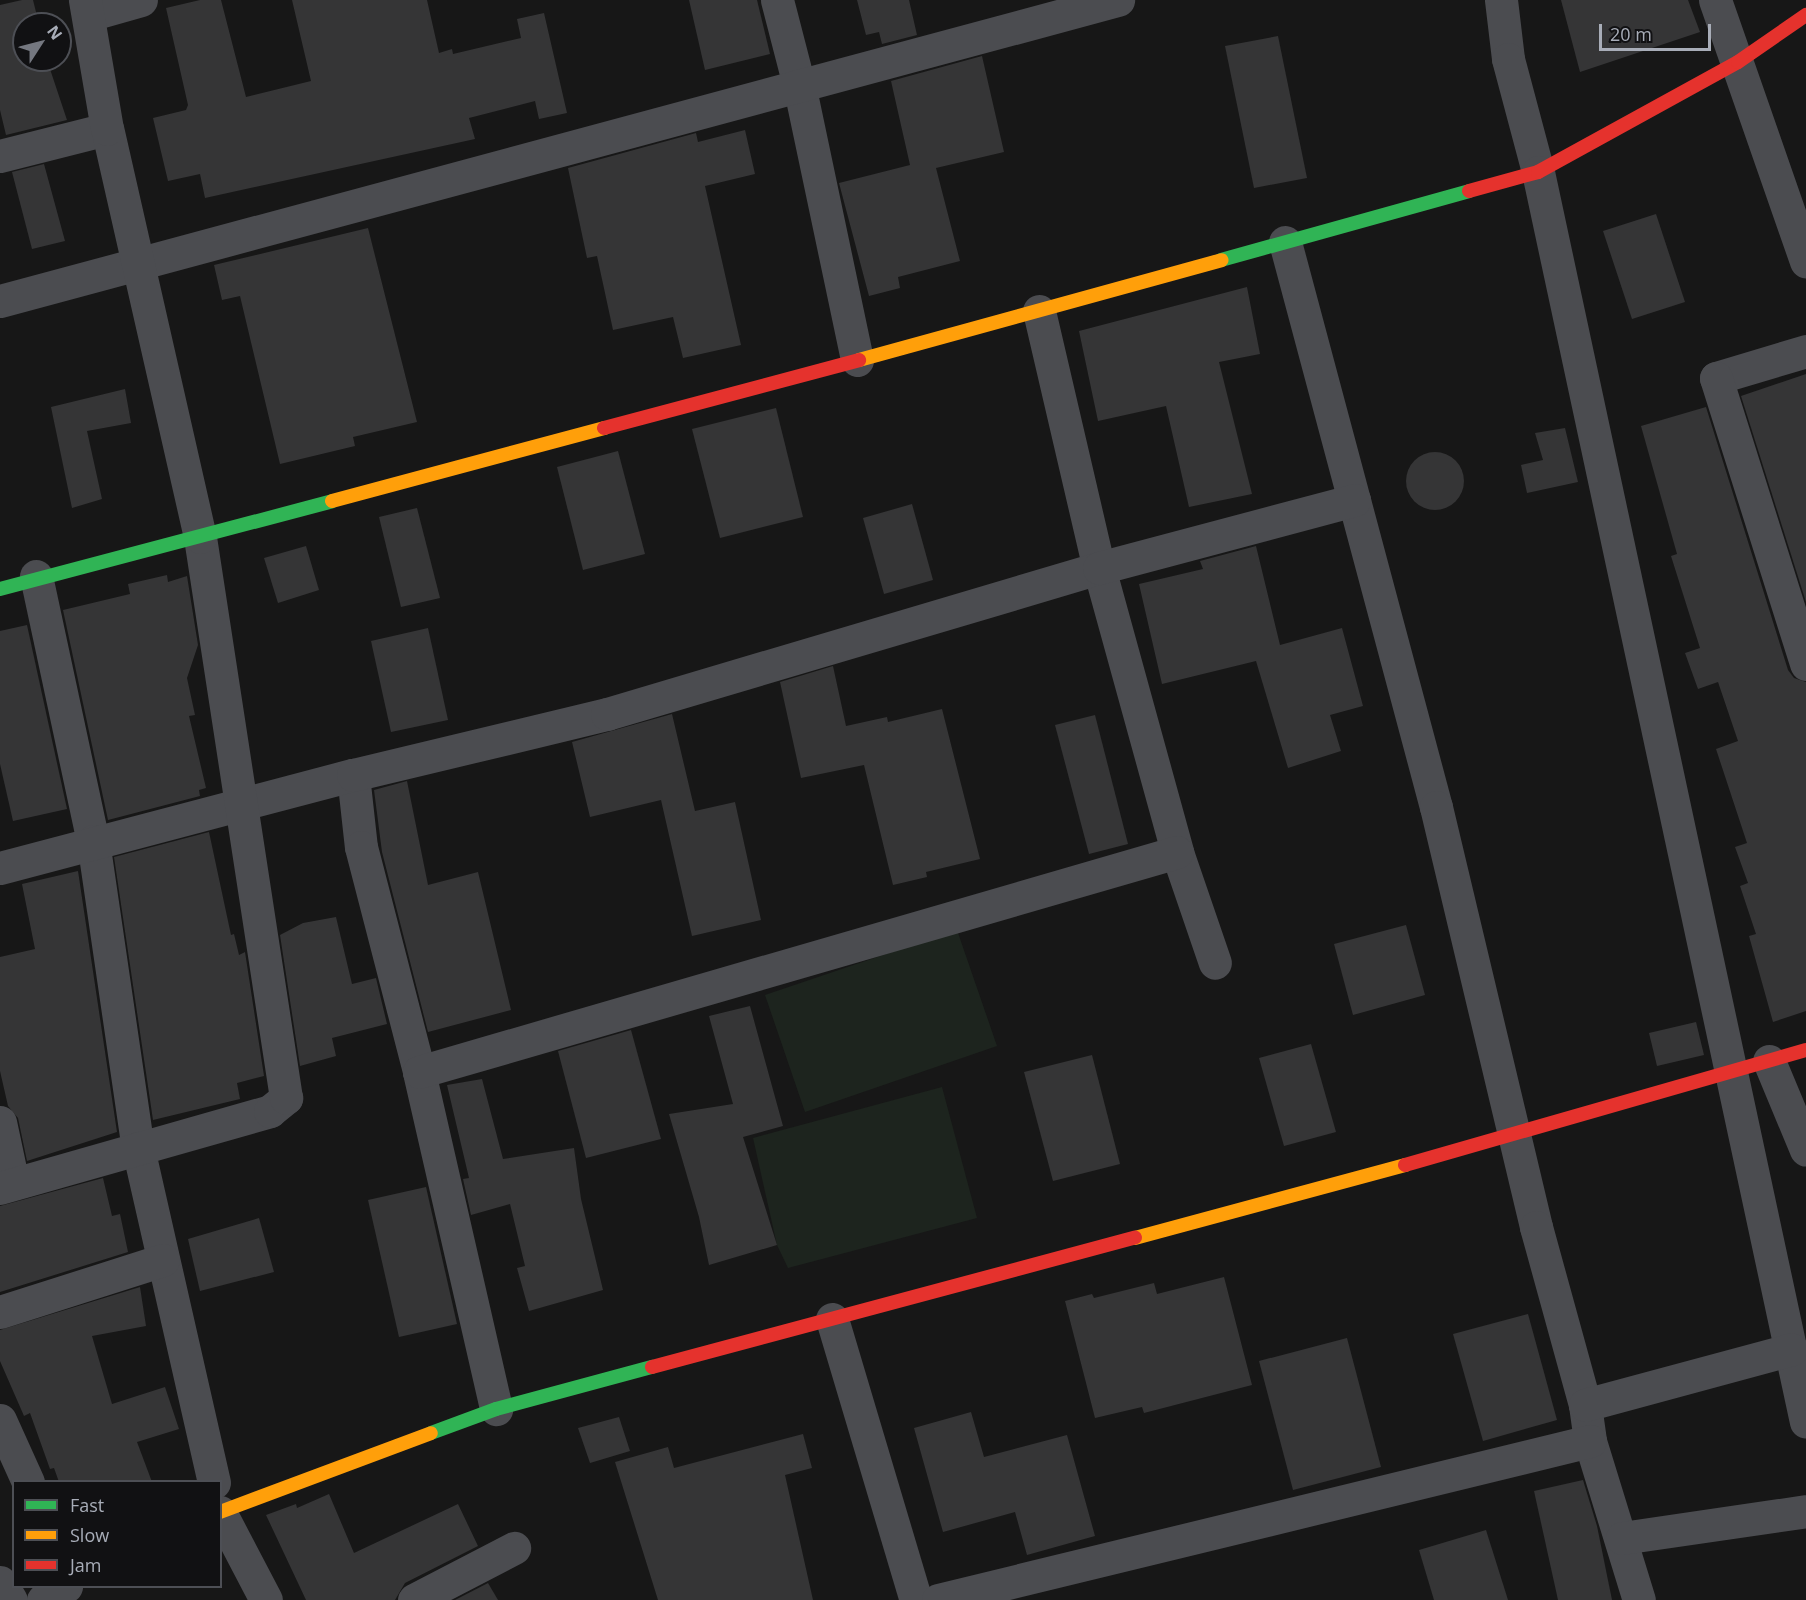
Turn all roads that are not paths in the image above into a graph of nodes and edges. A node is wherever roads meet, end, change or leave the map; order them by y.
1 (141, 0) edge
2 (777, 0) edge
3 (1118, 0) edge
4 (1501, 0) edge
5 (1715, 0) edge
6 (86, 7) edge
7 (1806, 15) edge
8 (1738, 62) junction
9 (800, 88) junction
10 (107, 129) junction
11 (0, 156) edge
12 (1538, 172) junction
13 (1285, 242) junction
14 (1806, 262) edge
15 (139, 266) junction
16 (0, 301) edge
17 (1039, 311) junction
18 (1806, 351) edge
19 (857, 360) junction
20 (1354, 500) junction
21 (200, 537) junction
22 (1099, 568) junction
23 (36, 576) junction
24 (0, 589) edge
25 (1806, 664) edge
26 (353, 775) junction
27 (238, 806) junction
28 (93, 841) junction
29 (1177, 852) junction
30 (0, 868) edge
31 (1215, 963) dead end
32 (1806, 1050) edge
33 (1769, 1061) junction
34 (419, 1072) junction
35 (1732, 1073) junction
36 (0, 1122) edge
37 (1514, 1134) junction
38 (138, 1148) junction
39 (1806, 1150) edge
40 (7, 1186) edge
41 (163, 1260) junction
42 (0, 1312) edge
43 (832, 1319) junction
44 (1791, 1349) junction
45 (1585, 1405) junction
46 (496, 1409) junction
47 (0, 1420) edge
48 (1806, 1422) edge
49 (1590, 1441) junction
50 (27, 1480) edge
51 (214, 1480) edge
52 (1806, 1510) edge
53 (222, 1511) edge
54 (222, 1516) edge
55 (1622, 1538) junction
56 (514, 1548) dead end
57 (0, 1582) edge
58 (64, 1588) edge
59 (11, 1600) edge
60 (43, 1600) edge
61 (266, 1600) edge
62 (414, 1600) edge
63 (916, 1600) edge
64 (938, 1600) edge
65 (1639, 1600) edge

1 - 6 street
2 - 9 street
3 - 9 street
4 - 12 street
5 - 8 street
6 - 10 street
7 - 8 street
8 - 12 street
8 - 14 street
9 - 15 street
9 - 19 street
10 - 11 street
10 - 15 street
12 - 13 street
12 - 35 street
13 - 17 street
13 - 20 street
15 - 16 street
15 - 21 street
17 - 19 street
17 - 22 street
18 - 25 street
19 - 21 street
20 - 22 street
20 - 37 street
21 - 23 street
21 - 27 street
22 - 26 street
22 - 29 street
23 - 24 street
23 - 28 street
26 - 27 street
26 - 34 street
27 - 28 street
27 - 38 street
28 - 30 street
28 - 38 street
29 - 31 street
29 - 34 street
32 - 33 street
33 - 35 street
33 - 39 street
34 - 46 street
35 - 37 street
35 - 44 street
36 - 40 street
37 - 43 street
37 - 45 street
38 - 40 street
38 - 41 street
41 - 42 street
41 - 51 street
43 - 46 street
43 - 63 street
44 - 45 street
44 - 48 street
45 - 49 street
46 - 53 street
47 - 50 street
49 - 55 street
49 - 64 street
52 - 55 street
54 - 61 street
55 - 65 street
56 - 62 street
57 - 59 street
58 - 60 street

